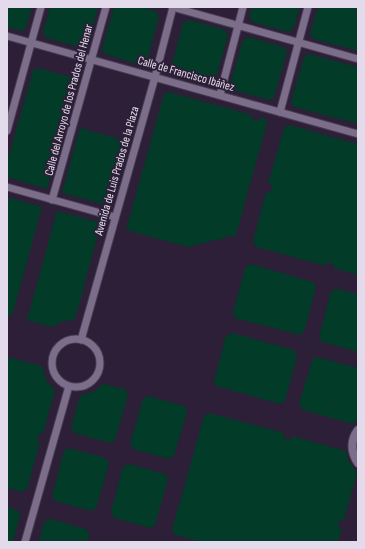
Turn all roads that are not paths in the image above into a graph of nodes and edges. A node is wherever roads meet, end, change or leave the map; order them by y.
1 (42, 7) edge
2 (106, 7) edge
3 (173, 7) edge
4 (244, 7) edge
5 (308, 7) edge
6 (238, 26) junction
7 (7, 36) edge
8 (299, 42) junction
9 (32, 43) junction
10 (91, 59) junction
11 (358, 59) edge
12 (155, 77) junction
13 (220, 95) junction
14 (280, 112) junction
15 (7, 131) edge
16 (358, 134) edge
17 (7, 187) edge
18 (52, 200) junction
19 (115, 217) junction
20 (81, 340) junction
21 (69, 386) junction
22 (358, 430) edge
23 (358, 463) edge
24 (25, 542) edge

1 - 9 street
2 - 10 street, Calle del Arroyo de los Prados del Henar
3 - 6 street
3 - 12 street, Avenida de Luis Prados de la Plaza
4 - 6 street
5 - 8 street
6 - 8 street
6 - 13 street
7 - 9 street, Calle de Francisco Ibáñez
8 - 11 street
8 - 14 street
9 - 10 street, Calle de Francisco Ibáñez
9 - 15 street
10 - 12 street, Calle de Francisco Ibáñez
10 - 18 street, Calle del Arroyo de los Prados del Henar
12 - 13 street, Calle de Francisco Ibáñez
12 - 19 street, Avenida de Luis Prados de la Plaza
13 - 14 street, Calle de Francisco Ibáñez
14 - 16 street, Calle de Francisco Ibáñez
17 - 18 street
18 - 19 street
19 - 20 street, Avenida de Luis Prados de la Plaza
20 - 21 street
20 - 21 street
21 - 24 street
22 - 23 street

